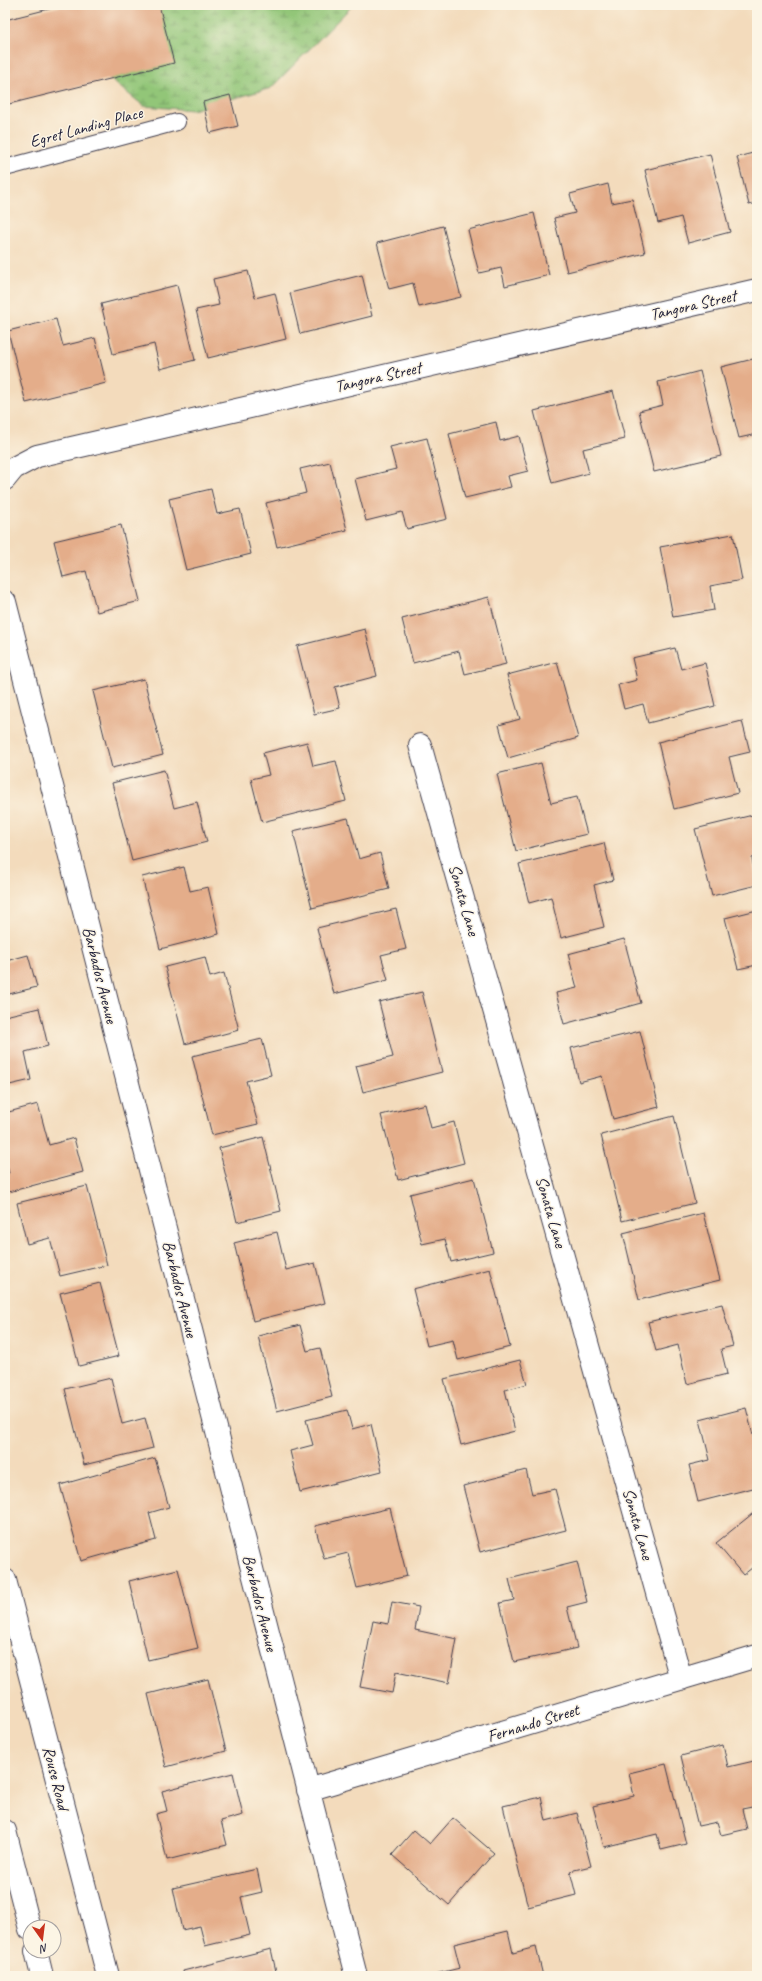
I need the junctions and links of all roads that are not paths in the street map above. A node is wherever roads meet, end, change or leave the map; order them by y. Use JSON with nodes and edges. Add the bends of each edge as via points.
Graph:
{"nodes":[{"id":1,"x":177,"y":122,"type":"dead end"},
{"id":2,"x":5,"y":168,"type":"edge"},
{"id":3,"x":757,"y":290,"type":"edge"},
{"id":4,"x":5,"y":478,"type":"edge"},
{"id":5,"x":5,"y":602,"type":"edge"},
{"id":6,"x":420,"y":745,"type":"dead end"},
{"id":7,"x":6,"y":1591,"type":"edge"},
{"id":8,"x":757,"y":1656,"type":"edge"},
{"id":9,"x":681,"y":1678,"type":"junction"},
{"id":10,"x":308,"y":1790,"type":"junction"},
{"id":11,"x":5,"y":1831,"type":"edge"},
{"id":12,"x":27,"y":1919,"type":"edge"},
{"id":13,"x":38,"y":1959,"type":"edge"},
{"id":14,"x":42,"y":1976,"type":"edge"},
{"id":15,"x":108,"y":1976,"type":"edge"},
{"id":16,"x":356,"y":1976,"type":"edge"}],
"edges":[{"from":1,"to":2,"type":"lane","name":"Egret Landing Place"},
{"from":3,"to":4,"type":"street","name":"Tangora Street","via":[[37,456],[14,468]]},
{"from":5,"to":10,"type":"street","name":"Barbados Avenue"},
{"from":6,"to":9,"type":"street","name":"Sonata Lane"},
{"from":7,"to":15,"type":"street","name":"Rouse Road"},
{"from":8,"to":9,"type":"street","name":"Fernando Street"},
{"from":9,"to":10,"type":"street","name":"Fernando Street"},
{"from":10,"to":16,"type":"street","name":"Barbados Avenue"},
{"from":11,"to":12,"type":"street"},
{"from":13,"to":14,"type":"street"}]}
